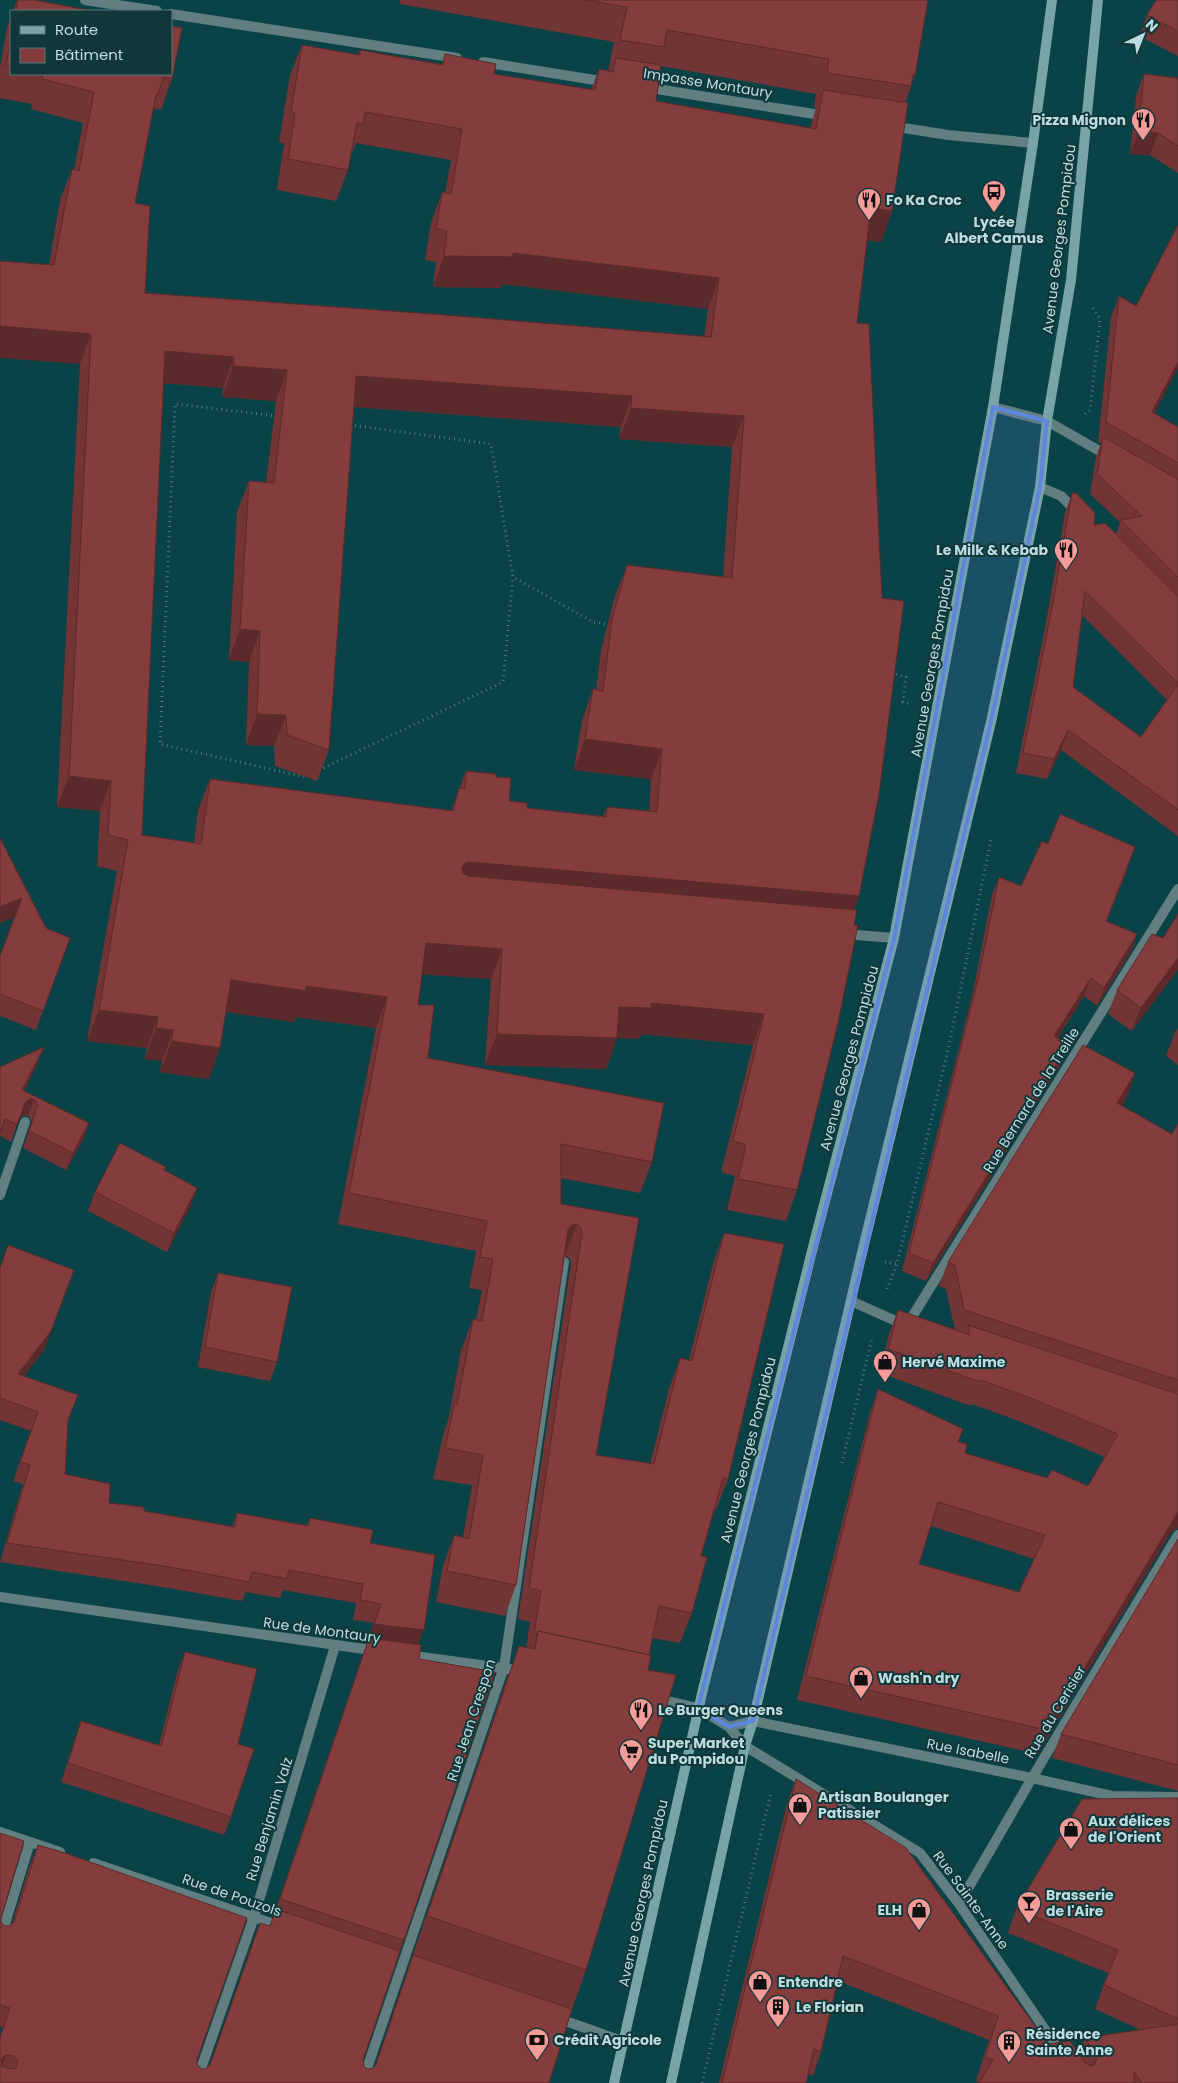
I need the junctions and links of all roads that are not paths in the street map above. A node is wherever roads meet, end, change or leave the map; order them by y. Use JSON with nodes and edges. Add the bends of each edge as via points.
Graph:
{"nodes":[{"id":1,"x":85,"y":0,"type":"edge"},
{"id":2,"x":1052,"y":0,"type":"edge"},
{"id":3,"x":1098,"y":0,"type":"edge"},
{"id":4,"x":150,"y":10,"type":"edge"},
{"id":5,"x":172,"y":14,"type":"edge"},
{"id":6,"x":614,"y":83,"type":"edge"},
{"id":7,"x":634,"y":86,"type":"edge"},
{"id":8,"x":840,"y":118,"type":"edge"},
{"id":9,"x":879,"y":124,"type":"edge"},
{"id":10,"x":1033,"y":143,"type":"junction"},
{"id":11,"x":993,"y":407,"type":"junction"},
{"id":12,"x":1047,"y":421,"type":"junction"},
{"id":13,"x":1120,"y":462,"type":"edge"},
{"id":14,"x":1040,"y":487,"type":"junction"},
{"id":15,"x":1084,"y":519,"type":"edge"},
{"id":16,"x":1178,"y":889,"type":"edge"},
{"id":17,"x":835,"y":933,"type":"edge"},
{"id":18,"x":894,"y":938,"type":"junction"},
{"id":19,"x":25,"y":1122,"type":"edge"},
{"id":20,"x":0,"y":1195,"type":"edge"},
{"id":21,"x":564,"y":1262,"type":"edge"},
{"id":22,"x":851,"y":1301,"type":"junction"},
{"id":23,"x":1178,"y":1535,"type":"edge"},
{"id":24,"x":0,"y":1597,"type":"edge"},
{"id":25,"x":335,"y":1646,"type":"junction"},
{"id":26,"x":504,"y":1667,"type":"junction"},
{"id":27,"x":533,"y":1673,"type":"edge"},
{"id":28,"x":646,"y":1696,"type":"edge"},
{"id":29,"x":698,"y":1708,"type":"junction"},
{"id":30,"x":753,"y":1721,"type":"junction"},
{"id":31,"x":729,"y":1727,"type":"junction"},
{"id":32,"x":745,"y":1746,"type":"junction"},
{"id":33,"x":1032,"y":1778,"type":"junction"},
{"id":34,"x":1178,"y":1797,"type":"edge"},
{"id":35,"x":0,"y":1832,"type":"edge"},
{"id":36,"x":30,"y":1842,"type":"junction"},
{"id":37,"x":68,"y":1854,"type":"edge"},
{"id":38,"x":86,"y":1861,"type":"edge"},
{"id":39,"x":959,"y":1904,"type":"junction"},
{"id":40,"x":254,"y":1917,"type":"junction"},
{"id":41,"x":291,"y":1929,"type":"edge"},
{"id":42,"x":0,"y":1940,"type":"edge"},
{"id":43,"x":543,"y":2014,"type":"edge"},
{"id":44,"x":625,"y":2042,"type":"junction"},
{"id":45,"x":1065,"y":2059,"type":"edge"},
{"id":46,"x":196,"y":2083,"type":"edge"},
{"id":47,"x":362,"y":2083,"type":"edge"},
{"id":48,"x":614,"y":2083,"type":"edge"},
{"id":49,"x":671,"y":2083,"type":"edge"}],
"edges":[{"from":1,"to":4,"type":"street"},
{"from":2,"to":10,"type":"main road","name":"Avenue Georges Pompidou"},
{"from":3,"to":12,"type":"main road","name":"Avenue Georges Pompidou","via":[[1071,280]]},
{"from":5,"to":6,"type":"street"},
{"from":7,"to":8,"type":"street","name":"Impasse Montaury"},
{"from":9,"to":10,"type":"street"},
{"from":10,"to":11,"type":"main road","name":"Avenue Georges Pompidou"},
{"from":11,"to":12,"type":"street"},
{"from":11,"to":18,"type":"main road","name":"Avenue Georges Pompidou"},
{"from":12,"to":13,"type":"street"},
{"from":12,"to":14,"type":"main road","name":"Avenue Georges Pompidou"},
{"from":14,"to":15,"type":"street","via":[[1061,496]]},
{"from":14,"to":22,"type":"main road","name":"Avenue Georges Pompidou","via":[[992,722]]},
{"from":16,"to":22,"type":"street","name":"Rue Bernard de la Treille","via":[[912,1327]]},
{"from":17,"to":18,"type":"street"},
{"from":18,"to":29,"type":"main road","name":"Avenue Georges Pompidou"},
{"from":19,"to":20,"type":"street"},
{"from":21,"to":26,"type":"street","name":"Rue Jean Crespon"},
{"from":22,"to":30,"type":"main road","name":"Avenue Georges Pompidou"},
{"from":23,"to":33,"type":"street","name":"Rue du Cerisier"},
{"from":24,"to":25,"type":"street","name":"Rue de Montaury"},
{"from":25,"to":26,"type":"street","name":"Rue de Montaury"},
{"from":25,"to":40,"type":"street","name":"Rue Benjamin Valz"},
{"from":26,"to":27,"type":"street","name":"Rue de Montaury"},
{"from":26,"to":47,"type":"street","name":"Rue Jean Crespon"},
{"from":28,"to":29,"type":"street"},
{"from":29,"to":31,"type":"street"},
{"from":29,"to":44,"type":"main road","name":"Avenue Georges Pompidou"},
{"from":30,"to":31,"type":"street"},
{"from":30,"to":32,"type":"main road","name":"Avenue Georges Pompidou"},
{"from":30,"to":33,"type":"street","name":"Rue Isabelle"},
{"from":31,"to":32,"type":"street"},
{"from":32,"to":39,"type":"street","name":"Rue Sainte-Anne","via":[[920,1852]]},
{"from":32,"to":49,"type":"main road","name":"Avenue Georges Pompidou"},
{"from":33,"to":34,"type":"street","name":"Rue Isabelle","via":[[1112,1796]]},
{"from":33,"to":39,"type":"street","name":"Rue du Cerisier"},
{"from":35,"to":36,"type":"street"},
{"from":36,"to":37,"type":"street"},
{"from":36,"to":42,"type":"street"},
{"from":38,"to":40,"type":"street","name":"Rue de Pouzols"},
{"from":39,"to":45,"type":"street","name":"Rue Sainte-Anne"},
{"from":40,"to":41,"type":"street","name":"Rue de Pouzols"},
{"from":40,"to":46,"type":"street","name":"Rue Benjamin Valz"},
{"from":43,"to":44,"type":"street"},
{"from":44,"to":48,"type":"main road","name":"Avenue Georges Pompidou"}]}
